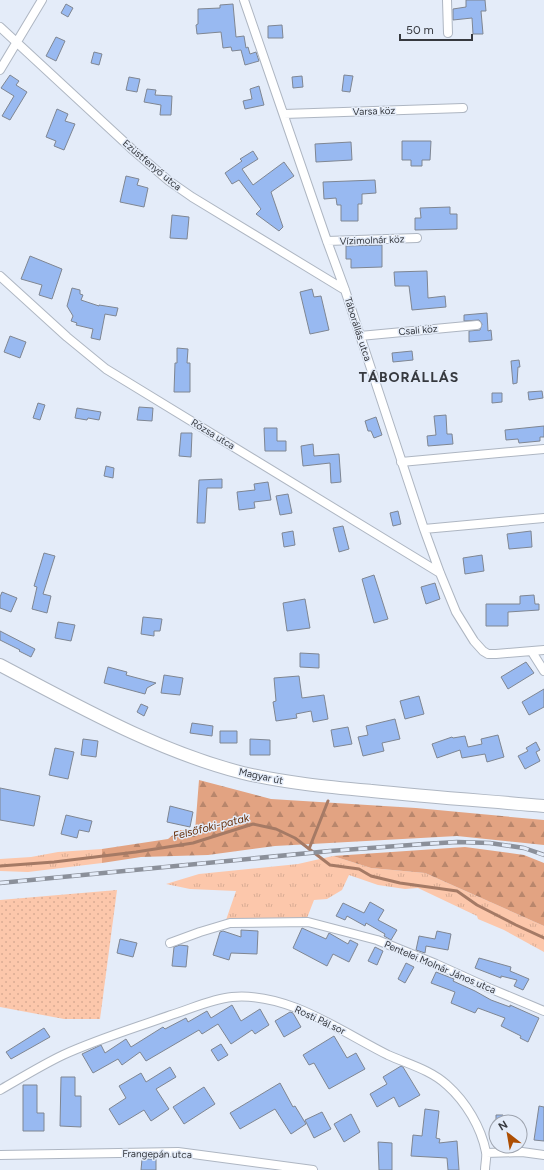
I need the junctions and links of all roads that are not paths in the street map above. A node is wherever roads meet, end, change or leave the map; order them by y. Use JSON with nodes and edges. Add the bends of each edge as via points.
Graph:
{"nodes":[{"id":1,"x":42,"y":0,"type":"edge"},
{"id":2,"x":244,"y":0,"type":"edge"},
{"id":3,"x":447,"y":0,"type":"edge"},
{"id":4,"x":0,"y":27,"type":"edge"},
{"id":5,"x":448,"y":34,"type":"dead end"},
{"id":6,"x":17,"y":43,"type":"junction"},
{"id":7,"x":0,"y":70,"type":"edge"},
{"id":8,"x":463,"y":108,"type":"dead end"},
{"id":9,"x":284,"y":114,"type":"junction"},
{"id":10,"x":417,"y":238,"type":"dead end"},
{"id":11,"x":327,"y":241,"type":"junction"},
{"id":12,"x":0,"y":276,"type":"edge"},
{"id":13,"x":345,"y":290,"type":"junction"},
{"id":14,"x":477,"y":325,"type":"dead end"},
{"id":15,"x":360,"y":336,"type":"junction"},
{"id":16,"x":544,"y":450,"type":"edge"},
{"id":17,"x":401,"y":462,"type":"junction"},
{"id":18,"x":544,"y":518,"type":"edge"},
{"id":19,"x":424,"y":529,"type":"junction"},
{"id":20,"x":440,"y":573,"type":"junction"},
{"id":21,"x":544,"y":650,"type":"edge"},
{"id":22,"x":532,"y":652,"type":"junction"},
{"id":23,"x":0,"y":665,"type":"edge"},
{"id":24,"x":544,"y":671,"type":"edge"},
{"id":25,"x":544,"y":806,"type":"edge"},
{"id":26,"x":170,"y":943,"type":"dead end"},
{"id":27,"x":544,"y":1011,"type":"edge"},
{"id":28,"x":0,"y":1090,"type":"edge"},
{"id":29,"x":486,"y":1153,"type":"junction"},
{"id":30,"x":0,"y":1155,"type":"edge"},
{"id":31,"x":544,"y":1155,"type":"edge"},
{"id":32,"x":313,"y":1170,"type":"edge"},
{"id":33,"x":485,"y":1170,"type":"edge"}],
"edges":[{"from":1,"to":6,"type":"street"},
{"from":2,"to":9,"type":"street","name":"Táborállás utca"},
{"from":3,"to":5,"type":"street"},
{"from":4,"to":6,"type":"street","name":"Ezüstfenyő utca"},
{"from":6,"to":7,"type":"street"},
{"from":6,"to":13,"type":"street","name":"Ezüstfenyő utca","via":[[134,152],[169,181]]},
{"from":8,"to":9,"type":"street","name":"Varsa köz"},
{"from":9,"to":11,"type":"street","name":"Táborállás utca"},
{"from":10,"to":11,"type":"street","name":"Vízimolnár köz"},
{"from":11,"to":13,"type":"street","name":"Táborállás utca"},
{"from":12,"to":20,"type":"street","name":"Rózsa utca","via":[[106,369]]},
{"from":13,"to":15,"type":"street","name":"Táborállás utca"},
{"from":14,"to":15,"type":"street","name":"Csali köz"},
{"from":15,"to":17,"type":"street","name":"Táborállás utca"},
{"from":16,"to":17,"type":"street"},
{"from":17,"to":19,"type":"street","name":"Táborállás utca"},
{"from":18,"to":19,"type":"street"},
{"from":19,"to":20,"type":"street","name":"Táborállás utca"},
{"from":20,"to":22,"type":"street","name":"Táborállás utca","via":[[456,612],[483,651],[488,654]]},
{"from":21,"to":22,"type":"street"},
{"from":22,"to":24,"type":"street"},
{"from":23,"to":25,"type":"street","name":"Magyar út","via":[[136,734],[185,755],[243,773],[306,785]]},
{"from":26,"to":27,"type":"street","name":"Pentelei Molnár János utca","via":[[230,923],[308,922],[377,940]]},
{"from":28,"to":29,"type":"street","name":"Rosti Pál sor","via":[[63,1055],[114,1035],[211,1002],[230,997],[252,996],[291,1006],[315,1016],[389,1055],[432,1073],[447,1085],[472,1115]]},
{"from":29,"to":31,"type":"street","via":[[522,1152]]},
{"from":29,"to":33,"type":"street","name":"Rosti Pál sor"},
{"from":30,"to":32,"type":"street","name":"Frangepán utca","via":[[178,1152]]}]}
